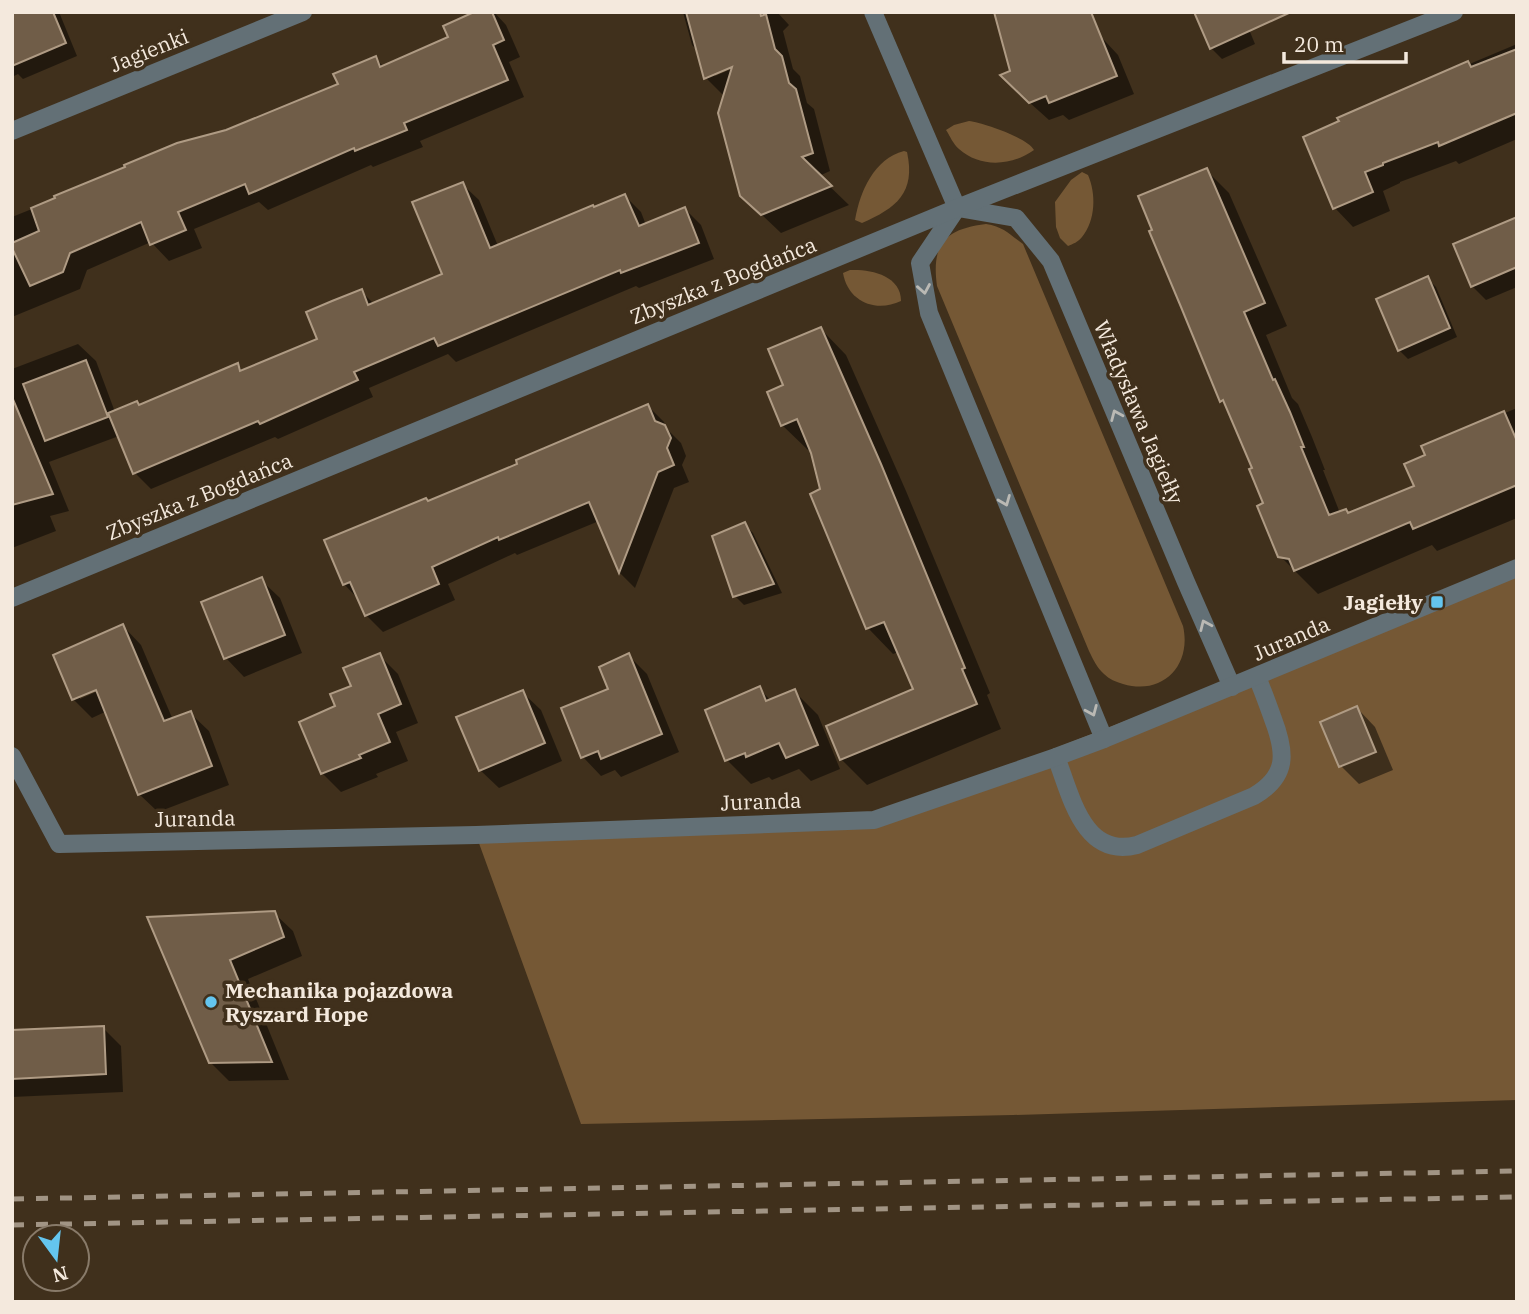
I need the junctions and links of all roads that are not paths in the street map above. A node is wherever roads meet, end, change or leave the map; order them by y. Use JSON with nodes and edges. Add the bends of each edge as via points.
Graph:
{"nodes":[{"id":1,"x":303,"y":12,"type":"edge"},
{"id":2,"x":873,"y":12,"type":"edge"},
{"id":3,"x":1454,"y":12,"type":"edge"},
{"id":4,"x":12,"y":131,"type":"edge"},
{"id":5,"x":957,"y":208,"type":"junction"},
{"id":6,"x":1517,"y":568,"type":"edge"},
{"id":7,"x":12,"y":598,"type":"edge"},
{"id":8,"x":1257,"y":677,"type":"junction"},
{"id":9,"x":1232,"y":687,"type":"junction"},
{"id":10,"x":1104,"y":739,"type":"junction"},
{"id":11,"x":12,"y":756,"type":"edge"},
{"id":12,"x":1056,"y":757,"type":"junction"}],
"edges":[{"from":1,"to":4,"type":"street","name":"Jagienki"},
{"from":2,"to":5,"type":"street"},
{"from":3,"to":5,"type":"street","name":"Zbyszka z Bogdańca"},
{"from":5,"to":7,"type":"street","name":"Zbyszka z Bogdańca"},
{"from":9,"to":5,"type":"street","name":"Władysława Jagiełły","one_way":true,"via":[[1051,261],[1016,218]]},
{"from":5,"to":10,"type":"street","one_way":true,"via":[[919,263],[929,313]]},
{"from":6,"to":8,"type":"street","name":"Juranda"},
{"from":8,"to":9,"type":"street","name":"Juranda"},
{"from":8,"to":12,"type":"street","via":[[1281,739],[1283,758],[1276,777],[1254,796],[1137,845],[1118,847],[1092,835],[1080,819]]},
{"from":9,"to":10,"type":"street","name":"Juranda"},
{"from":10,"to":12,"type":"street","name":"Juranda"},
{"from":11,"to":12,"type":"street","name":"Juranda","via":[[60,844],[874,820]]}]}
